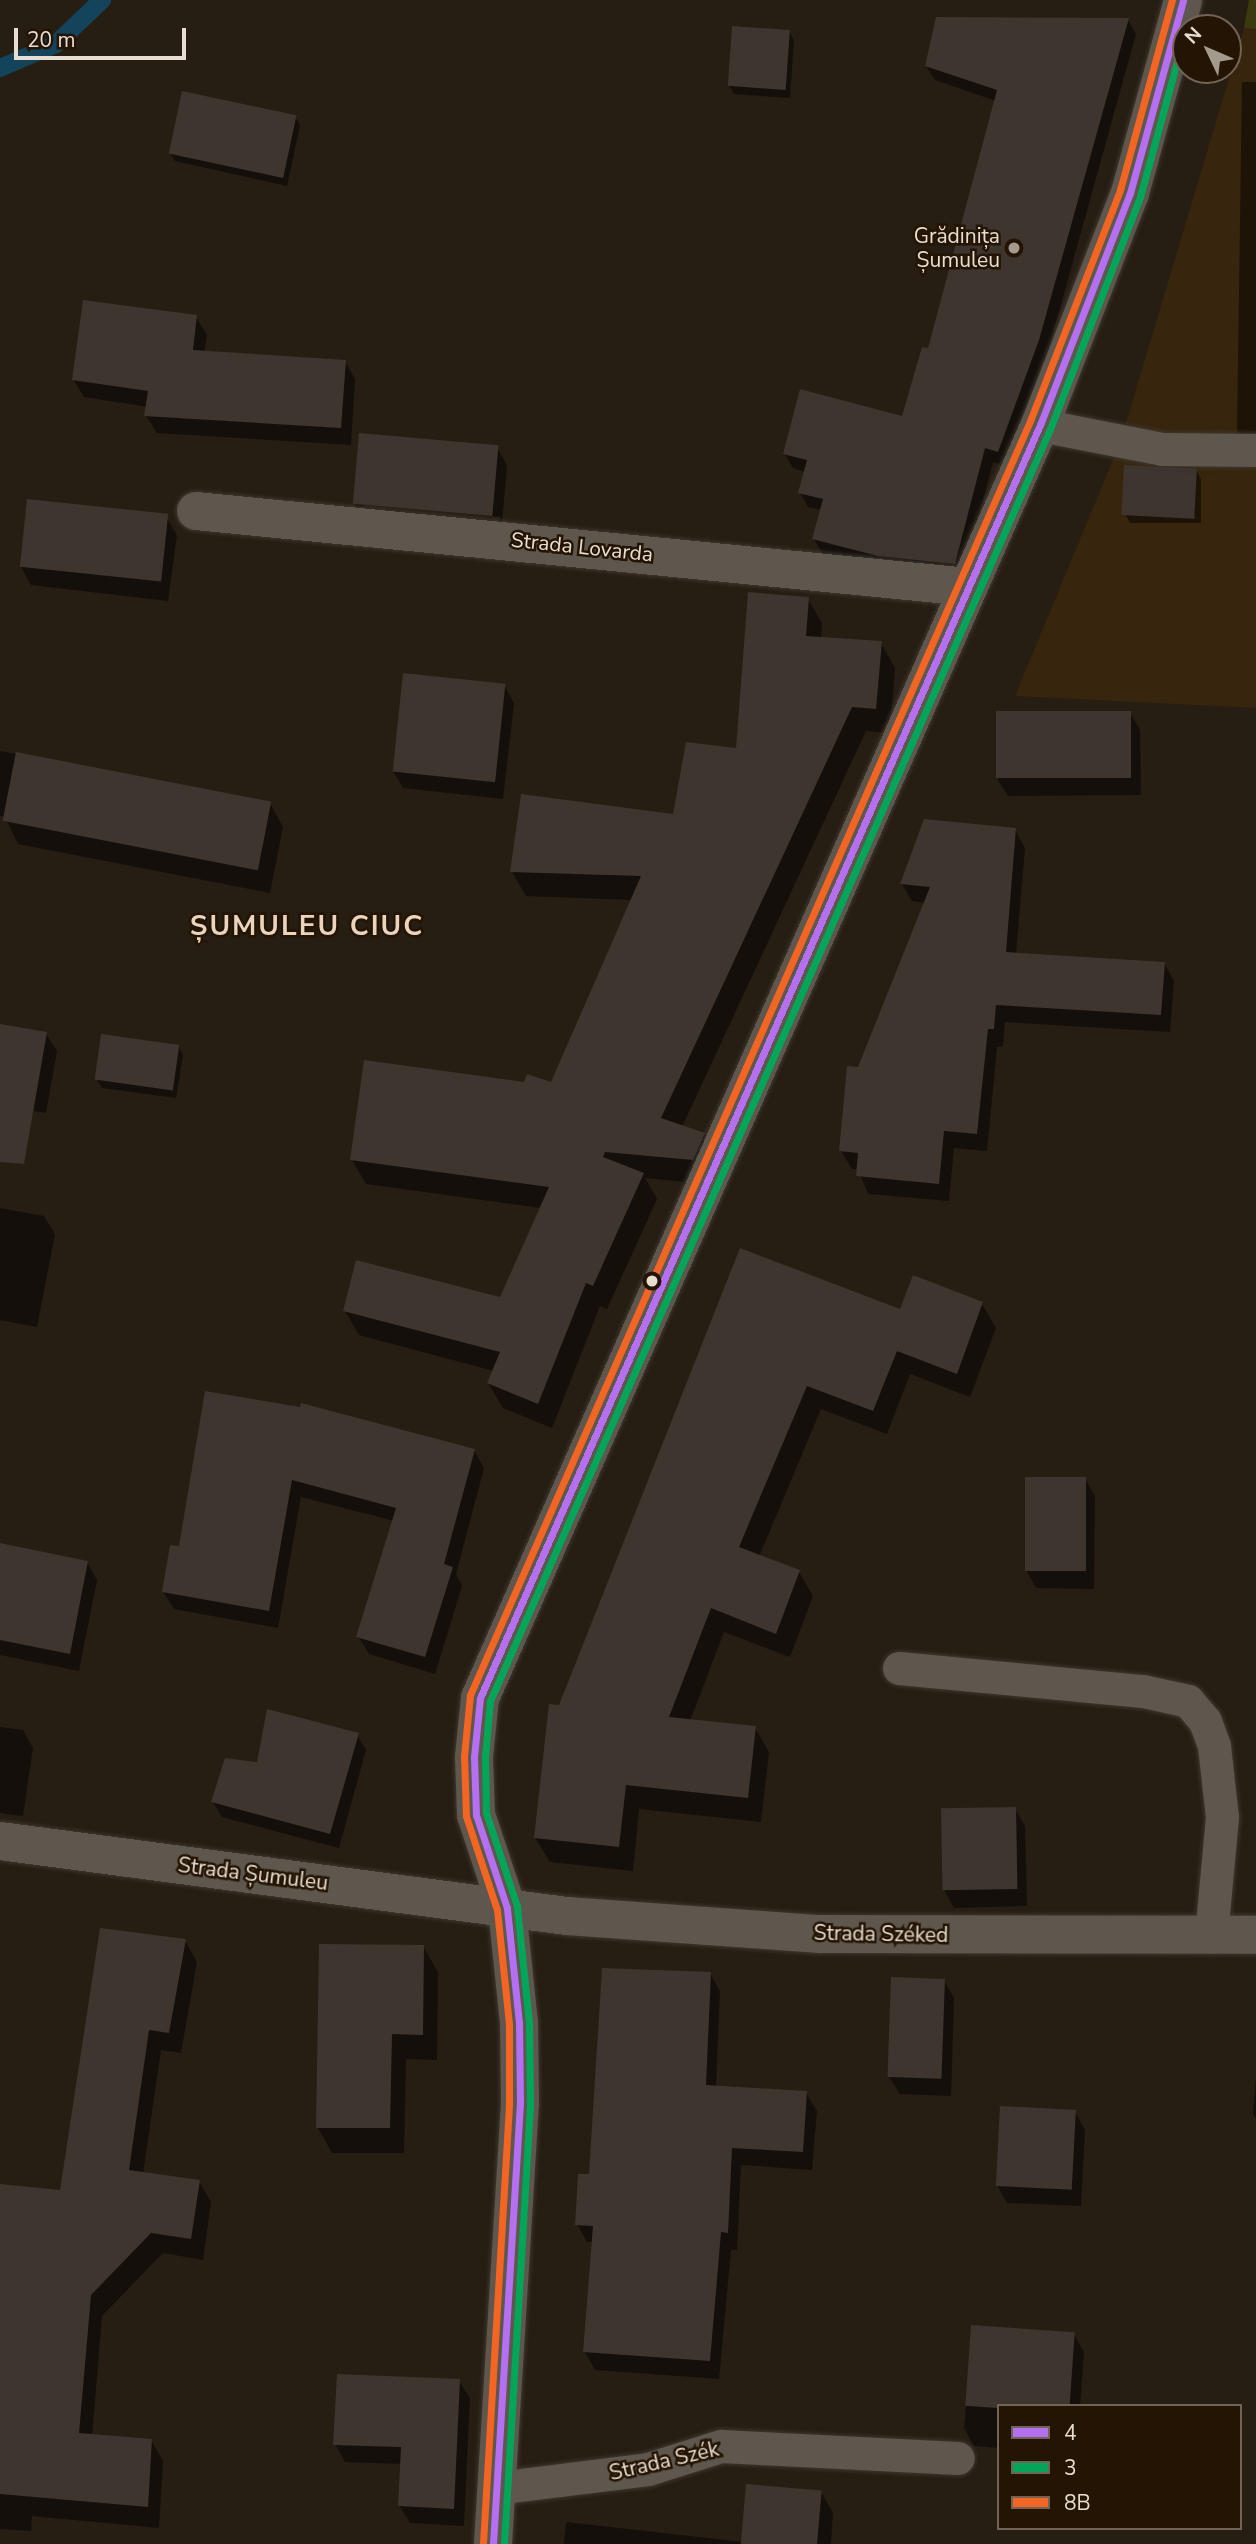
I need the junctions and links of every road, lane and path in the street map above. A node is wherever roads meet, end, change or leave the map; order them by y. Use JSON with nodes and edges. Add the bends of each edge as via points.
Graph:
{"nodes":[{"id":1,"x":1183,"y":0,"type":"edge"},
{"id":2,"x":1040,"y":425,"type":"junction"},
{"id":3,"x":1256,"y":450,"type":"edge"},
{"id":4,"x":196,"y":511,"type":"dead end"},
{"id":5,"x":968,"y":587,"type":"junction"},
{"id":6,"x":899,"y":1668,"type":"dead end"},
{"id":7,"x":0,"y":1841,"type":"edge"},
{"id":8,"x":506,"y":1908,"type":"junction"},
{"id":9,"x":1256,"y":1935,"type":"edge"},
{"id":10,"x":1211,"y":1936,"type":"junction"},
{"id":11,"x":958,"y":2458,"type":"dead end"},
{"id":12,"x":496,"y":2488,"type":"junction"},
{"id":13,"x":493,"y":2544,"type":"edge"}],
"edges":[{"from":1,"to":2,"type":"street","via":[[1130,193]]},
{"from":2,"to":3,"type":"lane","via":[[1162,449]]},
{"from":2,"to":5,"type":"street"},
{"from":4,"to":5,"type":"street","name":"Strada Lovarda"},
{"from":5,"to":8,"type":"street","via":[[480,1698],[474,1757],[476,1815]]},
{"from":6,"to":10,"type":"lane","via":[[1143,1691],[1188,1701],[1205,1721],[1214,1746],[1222,1817]]},
{"from":7,"to":8,"type":"street","name":"Strada Șumuleu"},
{"from":8,"to":10,"type":"street","name":"Strada Széked","via":[[820,1934]]},
{"from":8,"to":12,"type":"street","via":[[519,2023],[520,2103]]},
{"from":9,"to":10,"type":"street","name":"Strada Széked"},
{"from":11,"to":12,"type":"lane","name":"Strada Szék","via":[[721,2446],[648,2469]]},
{"from":12,"to":13,"type":"street"}]}
